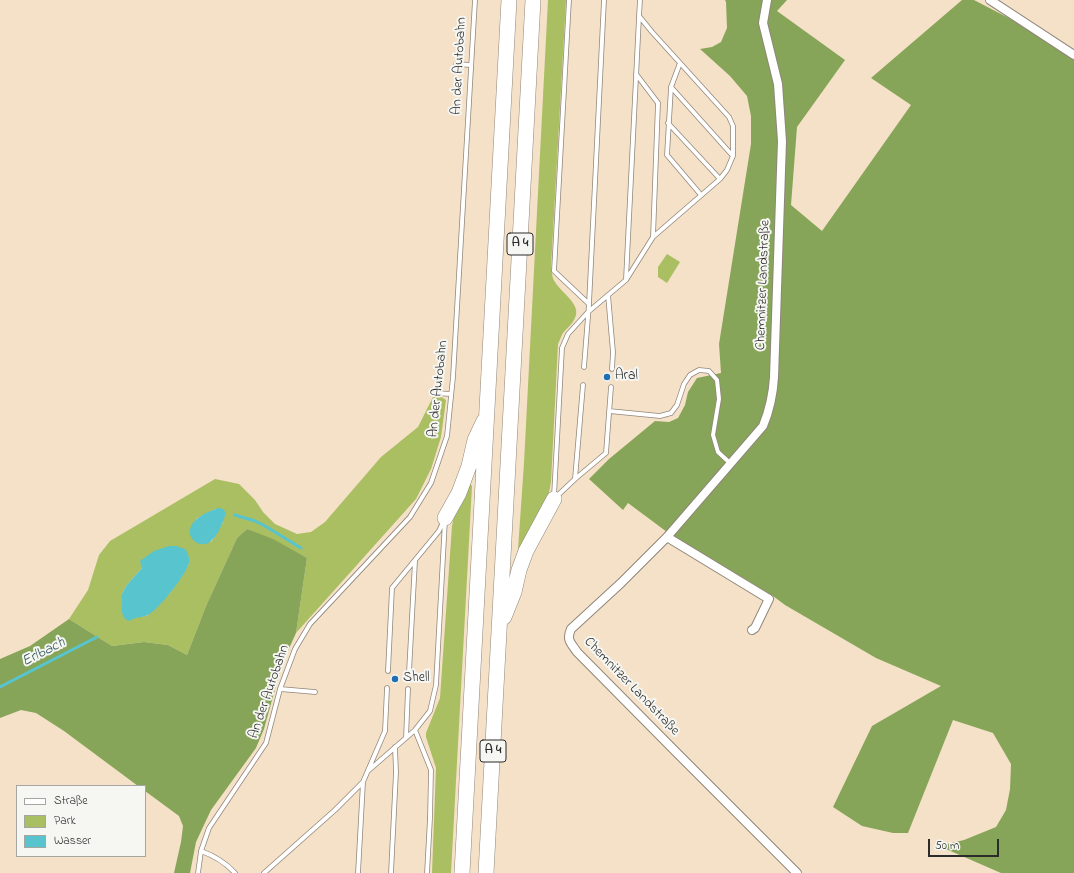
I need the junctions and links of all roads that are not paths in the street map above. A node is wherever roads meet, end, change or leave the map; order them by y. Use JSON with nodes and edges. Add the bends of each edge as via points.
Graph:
{"nodes":[{"id":1,"x":475,"y":0,"type":"edge"},
{"id":2,"x":509,"y":0,"type":"edge"},
{"id":3,"x":533,"y":0,"type":"edge"},
{"id":4,"x":569,"y":0,"type":"edge"},
{"id":5,"x":604,"y":0,"type":"edge"},
{"id":6,"x":640,"y":0,"type":"edge"},
{"id":7,"x":767,"y":0,"type":"edge"},
{"id":8,"x":990,"y":0,"type":"edge"},
{"id":9,"x":639,"y":16,"type":"junction"},
{"id":10,"x":1074,"y":55,"type":"edge"},
{"id":11,"x":456,"y":64,"type":"dead end"},
{"id":12,"x":680,"y":64,"type":"junction"},
{"id":13,"x":471,"y":65,"type":"junction"},
{"id":14,"x":636,"y":74,"type":"junction"},
{"id":15,"x":671,"y":87,"type":"junction"},
{"id":16,"x":668,"y":123,"type":"junction"},
{"id":17,"x":733,"y":156,"type":"junction"},
{"id":18,"x":720,"y":179,"type":"junction"},
{"id":19,"x":701,"y":195,"type":"junction"},
{"id":20,"x":653,"y":237,"type":"junction"},
{"id":21,"x":626,"y":280,"type":"junction"},
{"id":22,"x":608,"y":295,"type":"junction"},
{"id":23,"x":589,"y":304,"type":"junction"},
{"id":24,"x":588,"y":312,"type":"junction"},
{"id":25,"x":584,"y":368,"type":"dead end"},
{"id":26,"x":612,"y":369,"type":"dead end"},
{"id":27,"x":583,"y":385,"type":"dead end"},
{"id":28,"x":611,"y":387,"type":"dead end"},
{"id":29,"x":435,"y":393,"type":"dead end"},
{"id":30,"x":451,"y":394,"type":"junction"},
{"id":31,"x":609,"y":411,"type":"junction"},
{"id":32,"x":487,"y":415,"type":"junction"},
{"id":33,"x":730,"y":463,"type":"junction"},
{"id":34,"x":575,"y":479,"type":"junction"},
{"id":35,"x":554,"y":499,"type":"junction"},
{"id":36,"x":445,"y":518,"type":"junction"},
{"id":37,"x":667,"y":537,"type":"junction"},
{"id":38,"x":415,"y":561,"type":"junction"},
{"id":39,"x":499,"y":629,"type":"junction"},
{"id":40,"x":752,"y":630,"type":"dead end"},
{"id":41,"x":388,"y":671,"type":"dead end"},
{"id":42,"x":409,"y":672,"type":"dead end"},
{"id":43,"x":387,"y":688,"type":"dead end"},
{"id":44,"x":280,"y":689,"type":"junction"},
{"id":45,"x":408,"y":689,"type":"dead end"},
{"id":46,"x":315,"y":692,"type":"dead end"},
{"id":47,"x":415,"y":730,"type":"junction"},
{"id":48,"x":406,"y":738,"type":"junction"},
{"id":49,"x":395,"y":747,"type":"junction"},
{"id":50,"x":368,"y":771,"type":"junction"},
{"id":51,"x":363,"y":782,"type":"junction"},
{"id":52,"x":201,"y":851,"type":"junction"},
{"id":53,"x":198,"y":873,"type":"edge"},
{"id":54,"x":235,"y":873,"type":"edge"},
{"id":55,"x":264,"y":873,"type":"edge"},
{"id":56,"x":358,"y":873,"type":"edge"},
{"id":57,"x":391,"y":873,"type":"edge"},
{"id":58,"x":427,"y":873,"type":"edge"},
{"id":59,"x":462,"y":873,"type":"edge"},
{"id":60,"x":486,"y":873,"type":"edge"},
{"id":61,"x":797,"y":873,"type":"edge"}],
"edges":[{"from":1,"to":13,"type":"lane","name":"An der Autobahn"},
{"from":2,"to":32,"type":"highway","number":"A 4"},
{"from":3,"to":39,"type":"highway","number":"A 4"},
{"from":4,"to":23,"type":"lane","via":[[554,271]]},
{"from":5,"to":23,"type":"lane"},
{"from":6,"to":9,"type":"lane"},
{"from":7,"to":33,"type":"street","name":"Chemnitzer Landstraße","via":[[763,23],[778,84],[782,141],[773,392],[763,426]]},
{"from":8,"to":10,"type":"street"},
{"from":9,"to":12,"type":"lane"},
{"from":9,"to":14,"type":"lane"},
{"from":11,"to":13,"type":"lane"},
{"from":12,"to":15,"type":"lane"},
{"from":12,"to":17,"type":"lane","via":[[729,117],[733,126]]},
{"from":13,"to":30,"type":"lane","name":"An der Autobahn"},
{"from":14,"to":20,"type":"lane","via":[[658,103]]},
{"from":14,"to":21,"type":"lane"},
{"from":15,"to":16,"type":"lane"},
{"from":15,"to":17,"type":"lane"},
{"from":16,"to":18,"type":"lane"},
{"from":16,"to":19,"type":"lane","via":[[667,155]]},
{"from":17,"to":18,"type":"lane"},
{"from":18,"to":19,"type":"lane"},
{"from":19,"to":20,"type":"lane"},
{"from":20,"to":21,"type":"lane"},
{"from":21,"to":22,"type":"lane"},
{"from":22,"to":24,"type":"lane"},
{"from":22,"to":26,"type":"lane"},
{"from":23,"to":24,"type":"lane"},
{"from":24,"to":25,"type":"lane"},
{"from":24,"to":35,"type":"lane","via":[[568,334],[562,348]]},
{"from":27,"to":34,"type":"lane"},
{"from":28,"to":31,"type":"lane"},
{"from":29,"to":30,"type":"lane"},
{"from":30,"to":44,"type":"lane","name":"An der Autobahn","via":[[447,436],[431,483],[410,517],[310,624],[295,649]]},
{"from":31,"to":33,"type":"lane","via":[[660,416],[671,413],[690,375],[699,370],[709,370],[717,380],[719,399],[713,435],[718,452]]},
{"from":31,"to":34,"type":"lane","via":[[606,453]]},
{"from":32,"to":36,"type":"highway","via":[[475,440],[459,493]]},
{"from":32,"to":59,"type":"highway","number":"A 4"},
{"from":33,"to":37,"type":"street","name":"Chemnitzer Landstraße"},
{"from":34,"to":35,"type":"lane"},
{"from":35,"to":39,"type":"highway","via":[[526,551],[514,592]]},
{"from":36,"to":38,"type":"lane","via":[[439,531]]},
{"from":36,"to":47,"type":"lane","via":[[436,685],[430,711]]},
{"from":37,"to":40,"type":"street","via":[[769,599]]},
{"from":37,"to":61,"type":"street","name":"Chemnitzer Landstraße","via":[[571,629],[568,639],[577,652]]},
{"from":38,"to":41,"type":"lane","via":[[392,588]]},
{"from":38,"to":42,"type":"lane"},
{"from":39,"to":60,"type":"highway","number":"A 4"},
{"from":43,"to":50,"type":"lane","via":[[385,731]]},
{"from":44,"to":46,"type":"lane"},
{"from":44,"to":52,"type":"lane","name":"An der Autobahn","via":[[266,743],[210,828]]},
{"from":45,"to":48,"type":"lane"},
{"from":47,"to":48,"type":"lane"},
{"from":47,"to":58,"type":"lane","via":[[431,770]]},
{"from":48,"to":49,"type":"lane"},
{"from":49,"to":50,"type":"lane"},
{"from":49,"to":57,"type":"lane"},
{"from":50,"to":51,"type":"lane"},
{"from":51,"to":55,"type":"lane"},
{"from":51,"to":56,"type":"lane"},
{"from":52,"to":53,"type":"lane","name":"An der Autobahn"},
{"from":52,"to":54,"type":"lane","via":[[217,858]]}]}
